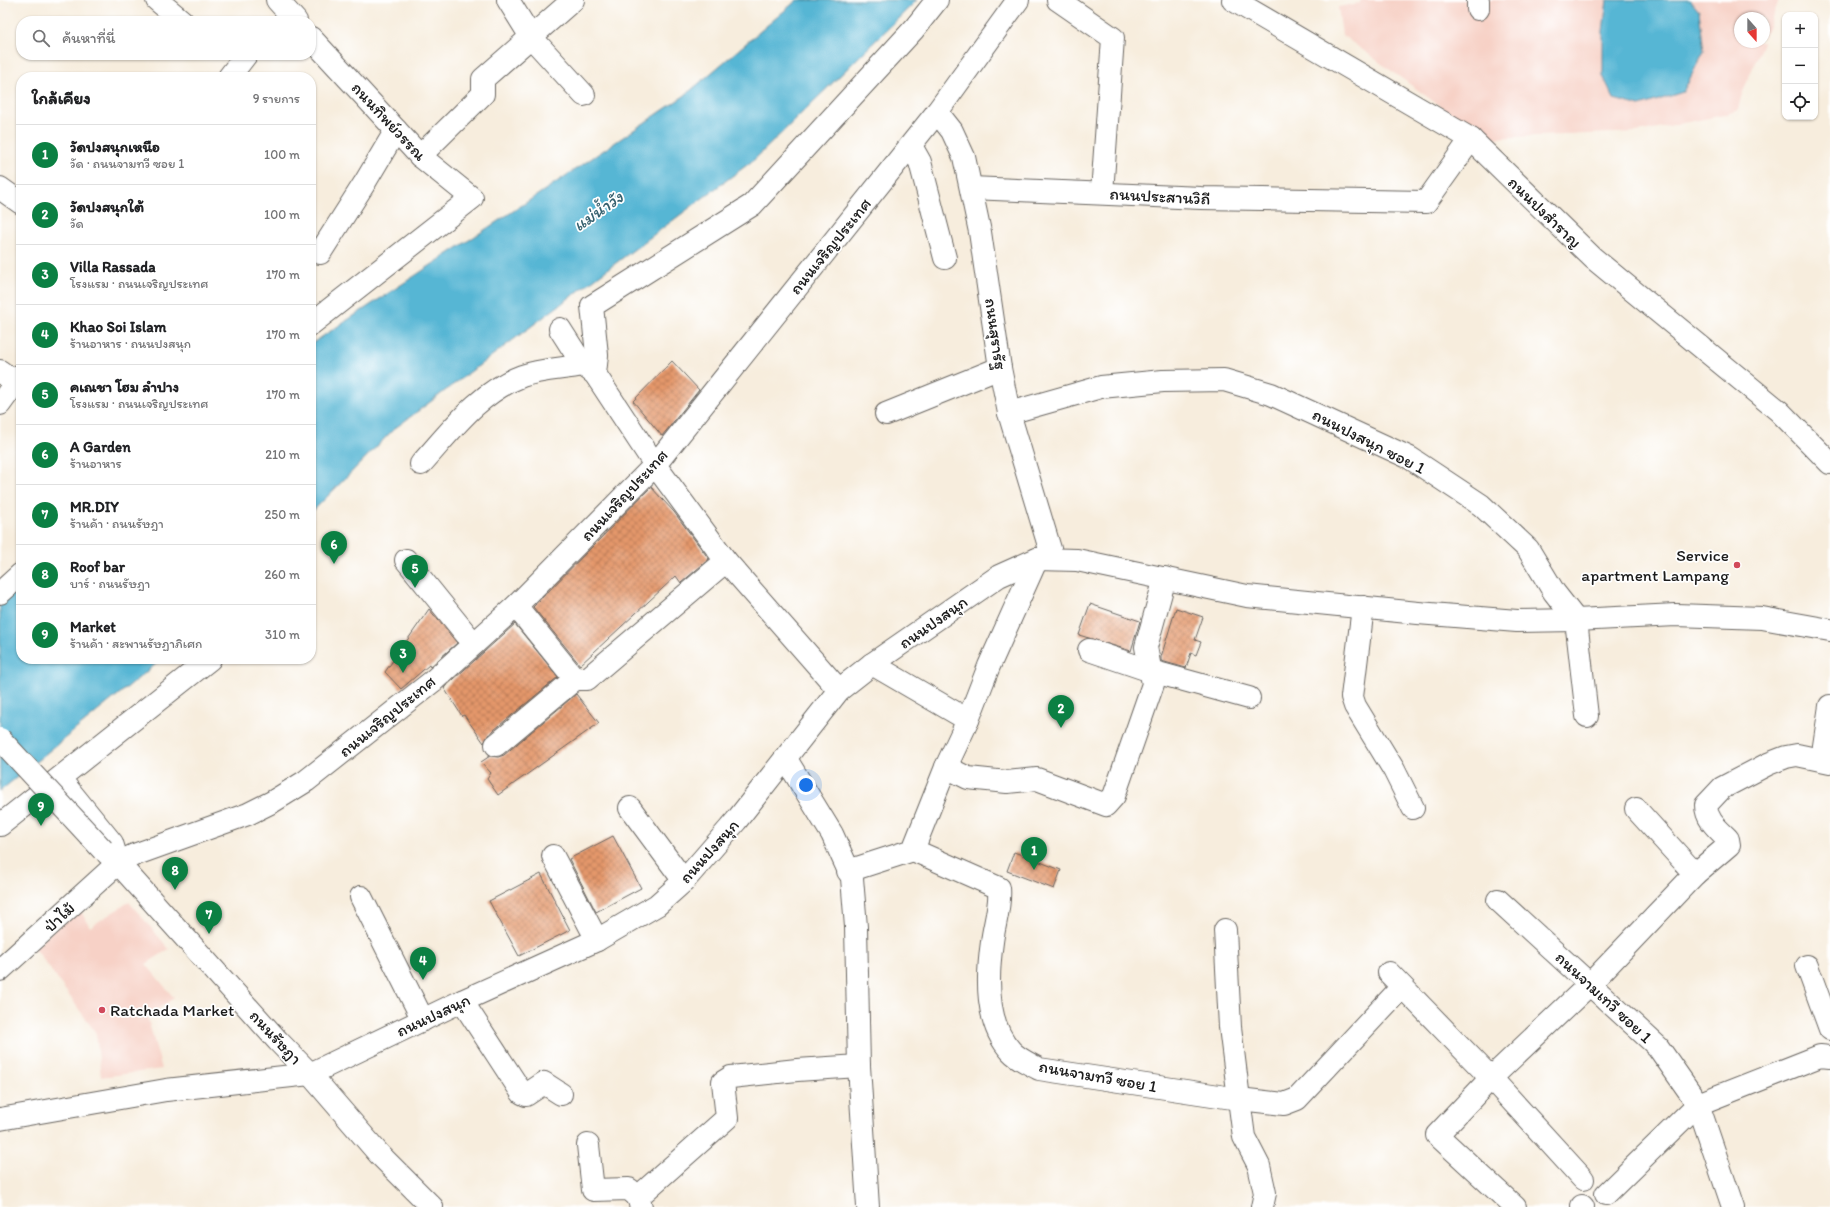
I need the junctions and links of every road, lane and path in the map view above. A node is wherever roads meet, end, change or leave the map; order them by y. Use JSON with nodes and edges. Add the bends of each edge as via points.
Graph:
{"nodes":[{"id":1,"x":157,"y":0,"type":"edge"},
{"id":2,"x":508,"y":0,"type":"edge"},
{"id":3,"x":572,"y":0,"type":"edge"},
{"id":4,"x":937,"y":0,"type":"edge"},
{"id":5,"x":1018,"y":0,"type":"edge"},
{"id":6,"x":1058,"y":0,"type":"edge"},
{"id":7,"x":1233,"y":0,"type":"edge"},
{"id":8,"x":176,"y":16,"type":"edge"},
{"id":9,"x":531,"y":37,"type":"junction"},
{"id":10,"x":316,"y":43,"type":"edge"},
{"id":11,"x":584,"y":95,"type":"dead end"},
{"id":12,"x":938,"y":112,"type":"junction"},
{"id":13,"x":396,"y":130,"type":"junction"},
{"id":14,"x":1471,"y":140,"type":"junction"},
{"id":15,"x":911,"y":146,"type":"junction"},
{"id":16,"x":420,"y":156,"type":"junction"},
{"id":17,"x":0,"y":188,"type":"edge"},
{"id":18,"x":971,"y":188,"type":"junction"},
{"id":19,"x":1102,"y":193,"type":"junction"},
{"id":20,"x":16,"y":199,"type":"edge"},
{"id":21,"x":320,"y":253,"type":"dead end"},
{"id":22,"x":945,"y":258,"type":"dead end"},
{"id":23,"x":316,"y":320,"type":"edge"},
{"id":24,"x":560,"y":329,"type":"dead end"},
{"id":25,"x":1000,"y":368,"type":"junction"},
{"id":26,"x":589,"y":369,"type":"junction"},
{"id":27,"x":12,"y":376,"type":"edge"},
{"id":28,"x":0,"y":404,"type":"edge"},
{"id":29,"x":1009,"y":413,"type":"junction"},
{"id":30,"x":886,"y":414,"type":"dead end"},
{"id":31,"x":1830,"y":463,"type":"edge"},
{"id":32,"x":421,"y":464,"type":"dead end"},
{"id":33,"x":655,"y":465,"type":"junction"},
{"id":34,"x":1045,"y":559,"type":"junction"},
{"id":35,"x":406,"y":560,"type":"dead end"},
{"id":36,"x":726,"y":561,"type":"junction"},
{"id":37,"x":1165,"y":578,"type":"junction"},
{"id":38,"x":16,"y":579,"type":"edge"},
{"id":39,"x":0,"y":593,"type":"edge"},
{"id":40,"x":516,"y":606,"type":"junction"},
{"id":41,"x":1363,"y":607,"type":"junction"},
{"id":42,"x":1576,"y":620,"type":"junction"},
{"id":43,"x":1830,"y":630,"type":"edge"},
{"id":44,"x":474,"y":644,"type":"junction"},
{"id":45,"x":1090,"y":650,"type":"dead end"},
{"id":46,"x":204,"y":664,"type":"edge"},
{"id":47,"x":872,"y":664,"type":"junction"},
{"id":48,"x":1151,"y":671,"type":"junction"},
{"id":49,"x":575,"y":679,"type":"junction"},
{"id":50,"x":839,"y":690,"type":"junction"},
{"id":51,"x":1249,"y":698,"type":"dead end"},
{"id":52,"x":1830,"y":706,"type":"edge"},
{"id":53,"x":1586,"y":716,"type":"dead end"},
{"id":54,"x":968,"y":720,"type":"junction"},
{"id":55,"x":0,"y":739,"type":"edge"},
{"id":56,"x":496,"y":745,"type":"dead end"},
{"id":57,"x":786,"y":759,"type":"junction"},
{"id":58,"x":1826,"y":761,"type":"edge"},
{"id":59,"x":946,"y":767,"type":"junction"},
{"id":60,"x":60,"y":779,"type":"junction"},
{"id":61,"x":630,"y":808,"type":"dead end"},
{"id":62,"x":1413,"y":808,"type":"dead end"},
{"id":63,"x":1636,"y":809,"type":"dead end"},
{"id":64,"x":0,"y":825,"type":"edge"},
{"id":65,"x":913,"y":850,"type":"junction"},
{"id":66,"x":110,"y":856,"type":"junction"},
{"id":67,"x":553,"y":856,"type":"dead end"},
{"id":68,"x":848,"y":870,"type":"junction"},
{"id":69,"x":1695,"y":874,"type":"junction"},
{"id":70,"x":684,"y":881,"type":"junction"},
{"id":71,"x":361,"y":897,"type":"dead end"},
{"id":72,"x":1498,"y":900,"type":"dead end"},
{"id":73,"x":1225,"y":930,"type":"dead end"},
{"id":74,"x":597,"y":940,"type":"junction"},
{"id":75,"x":1807,"y":966,"type":"dead end"},
{"id":76,"x":0,"y":970,"type":"edge"},
{"id":77,"x":1590,"y":984,"type":"junction"},
{"id":78,"x":462,"y":1001,"type":"junction"},
{"id":79,"x":423,"y":1020,"type":"junction"},
{"id":80,"x":1830,"y":1029,"type":"edge"},
{"id":81,"x":1830,"y":1057,"type":"edge"},
{"id":82,"x":859,"y":1066,"type":"junction"},
{"id":83,"x":310,"y":1074,"type":"junction"},
{"id":84,"x":1490,"y":1078,"type":"junction"},
{"id":85,"x":561,"y":1094,"type":"dead end"},
{"id":86,"x":1239,"y":1100,"type":"junction"},
{"id":87,"x":1698,"y":1104,"type":"junction"},
{"id":88,"x":0,"y":1118,"type":"edge"},
{"id":89,"x":588,"y":1145,"type":"dead end"},
{"id":90,"x":1584,"y":1179,"type":"dead end"},
{"id":91,"x":1606,"y":1194,"type":"dead end"},
{"id":92,"x":640,"y":1202,"type":"edge"},
{"id":93,"x":432,"y":1207,"type":"edge"},
{"id":94,"x":868,"y":1207,"type":"edge"},
{"id":95,"x":1262,"y":1207,"type":"edge"},
{"id":96,"x":1515,"y":1207,"type":"edge"},
{"id":97,"x":1733,"y":1207,"type":"edge"}],
"edges":[{"from":1,"to":8,"type":"street"},
{"from":2,"to":9,"type":"street"},
{"from":3,"to":9,"type":"street"},
{"from":4,"to":26,"type":"street","via":[[914,29],[752,205],[592,306],[597,355]]},
{"from":5,"to":12,"type":"street","name":"ถนนเจริญประเทศ"},
{"from":6,"to":19,"type":"street","via":[[1113,38]]},
{"from":7,"to":14,"type":"street","name":"ถนนปงสำราญ"},
{"from":9,"to":11,"type":"street"},
{"from":9,"to":16,"type":"street","via":[[483,79],[483,94]]},
{"from":10,"to":13,"type":"street","name":"ถนนทิพย์วรรณ"},
{"from":12,"to":15,"type":"street","name":"ถนนเจริญประเทศ"},
{"from":12,"to":18,"type":"street","name":"ถนนสุรารัฐ","via":[[952,131],[964,157]]},
{"from":13,"to":16,"type":"street","name":"ถนนทิพย์วรรณ"},
{"from":13,"to":21,"type":"street"},
{"from":14,"to":19,"type":"street","name":"ถนนประสานวิถี","via":[[1426,202],[1201,198]]},
{"from":14,"to":31,"type":"street","name":"ถนนปงสำราญ","via":[[1593,258],[1779,411]]},
{"from":15,"to":22,"type":"street","via":[[920,162]]},
{"from":15,"to":33,"type":"street","name":"ถนนเจริญประเทศ"},
{"from":16,"to":23,"type":"street","name":"ถนนทิพย์วรรณ","via":[[472,198]]},
{"from":17,"to":20,"type":"street"},
{"from":18,"to":19,"type":"street","name":"ถนนประสานวิถี"},
{"from":18,"to":25,"type":"street","name":"ถนนสุรารัฐ"},
{"from":24,"to":26,"type":"street"},
{"from":25,"to":29,"type":"street","name":"ถนนสุรารัฐ"},
{"from":25,"to":30,"type":"street"},
{"from":26,"to":32,"type":"street","via":[[536,373],[500,386],[479,401]]},
{"from":26,"to":33,"type":"street"},
{"from":27,"to":28,"type":"street"},
{"from":29,"to":34,"type":"street","name":"ถนนสุรารัฐ"},
{"from":29,"to":42,"type":"street","name":"ถนนปงสนุก ซอย 1","via":[[1101,387],[1164,381],[1224,380],[1271,394],[1410,458],[1481,506],[1528,549],[1554,592]]},
{"from":33,"to":36,"type":"street"},
{"from":33,"to":40,"type":"street","name":"ถนนเจริญประเทศ"},
{"from":34,"to":37,"type":"street","via":[[1077,560]]},
{"from":34,"to":47,"type":"street","name":"ถนนปงสนุก","via":[[999,576]]},
{"from":34,"to":54,"type":"street","via":[[996,669]]},
{"from":35,"to":44,"type":"street"},
{"from":36,"to":49,"type":"street","via":[[587,679]]},
{"from":36,"to":50,"type":"street"},
{"from":37,"to":41,"type":"street","via":[[1247,596]]},
{"from":37,"to":48,"type":"street","via":[[1146,647]]},
{"from":38,"to":39,"type":"street"},
{"from":40,"to":44,"type":"street","name":"ถนนเจริญประเทศ"},
{"from":40,"to":49,"type":"street"},
{"from":41,"to":42,"type":"street","via":[[1517,620]]},
{"from":41,"to":62,"type":"street","via":[[1352,697]]},
{"from":42,"to":43,"type":"street","via":[[1676,615],[1762,618]]},
{"from":42,"to":53,"type":"street"},
{"from":44,"to":66,"type":"street","name":"ถนนเจริญประเทศ","via":[[433,681],[306,781],[272,802],[248,814],[134,855]]},
{"from":45,"to":48,"type":"street"},
{"from":46,"to":60,"type":"street"},
{"from":47,"to":50,"type":"street","name":"ถนนปงสนุก"},
{"from":47,"to":54,"type":"street"},
{"from":48,"to":51,"type":"street"},
{"from":48,"to":59,"type":"street","via":[[1150,691],[1114,796],[1106,805],[1037,779],[1007,782],[968,778]]},
{"from":49,"to":56,"type":"street"},
{"from":50,"to":57,"type":"street","name":"ถนนปงสนุก"},
{"from":52,"to":58,"type":"street"},
{"from":54,"to":59,"type":"street"},
{"from":55,"to":66,"type":"street","name":"ถนนรัษฎา","bridge":true},
{"from":57,"to":68,"type":"street","via":[[832,834]]},
{"from":57,"to":70,"type":"street","name":"ถนนปงสนุก"},
{"from":58,"to":69,"type":"street","via":[[1797,755],[1786,757],[1722,788],[1706,805],[1706,812],[1709,819],[1728,839],[1729,845]]},
{"from":59,"to":65,"type":"street"},
{"from":60,"to":64,"type":"street"},
{"from":60,"to":66,"type":"street","via":[[112,843]]},
{"from":61,"to":70,"type":"street"},
{"from":63,"to":69,"type":"street"},
{"from":65,"to":68,"type":"street"},
{"from":65,"to":86,"type":"street","name":"ถนนจามทวี ซอย 1","via":[[999,888],[989,993],[997,1030],[1011,1052],[1039,1070]]},
{"from":66,"to":76,"type":"street","name":"ป่าไม้"},
{"from":66,"to":83,"type":"street","name":"ถนนรัษฎา"},
{"from":67,"to":74,"type":"street"},
{"from":68,"to":82,"type":"street","via":[[852,878],[856,927]]},
{"from":69,"to":77,"type":"street"},
{"from":70,"to":74,"type":"street","name":"ถนนปงสนุก","via":[[657,905]]},
{"from":71,"to":79,"type":"street"},
{"from":72,"to":77,"type":"street","name":"ถนนจามเทวี ซอย 1"},
{"from":73,"to":86,"type":"street","via":[[1230,1027]]},
{"from":74,"to":78,"type":"street","name":"ถนนปงสนุก"},
{"from":75,"to":80,"type":"street"},
{"from":77,"to":84,"type":"street"},
{"from":77,"to":87,"type":"street","name":"ถนนจามเทวี ซอย 1","via":[[1658,1048]]},
{"from":78,"to":79,"type":"street","name":"ถนนปงสนุก"},
{"from":78,"to":85,"type":"street","via":[[522,1093],[526,1094],[544,1083]]},
{"from":79,"to":83,"type":"street","name":"ถนนปงสนุก"},
{"from":81,"to":87,"type":"street","via":[[1820,1056]]},
{"from":82,"to":92,"type":"street","via":[[731,1077],[723,1082],[727,1118]]},
{"from":82,"to":94,"type":"street"},
{"from":83,"to":88,"type":"street","name":"ถนนปงสนุก","via":[[166,1090]]},
{"from":83,"to":93,"type":"street","name":"ถนนรัษฎา","via":[[379,1154]]},
{"from":84,"to":86,"type":"street","name":"ถนนจามทวี ซอย 1","via":[[1395,980],[1296,1100],[1284,1104]]},
{"from":84,"to":90,"type":"street"},
{"from":84,"to":96,"type":"street","via":[[1437,1135]]},
{"from":86,"to":95,"type":"street","via":[[1244,1137],[1259,1166],[1265,1193]]},
{"from":87,"to":91,"type":"street"},
{"from":87,"to":97,"type":"street","name":"ถนนจามเทวี ซอย 1"},
{"from":89,"to":92,"type":"street","via":[[593,1190],[629,1189]]}]}
